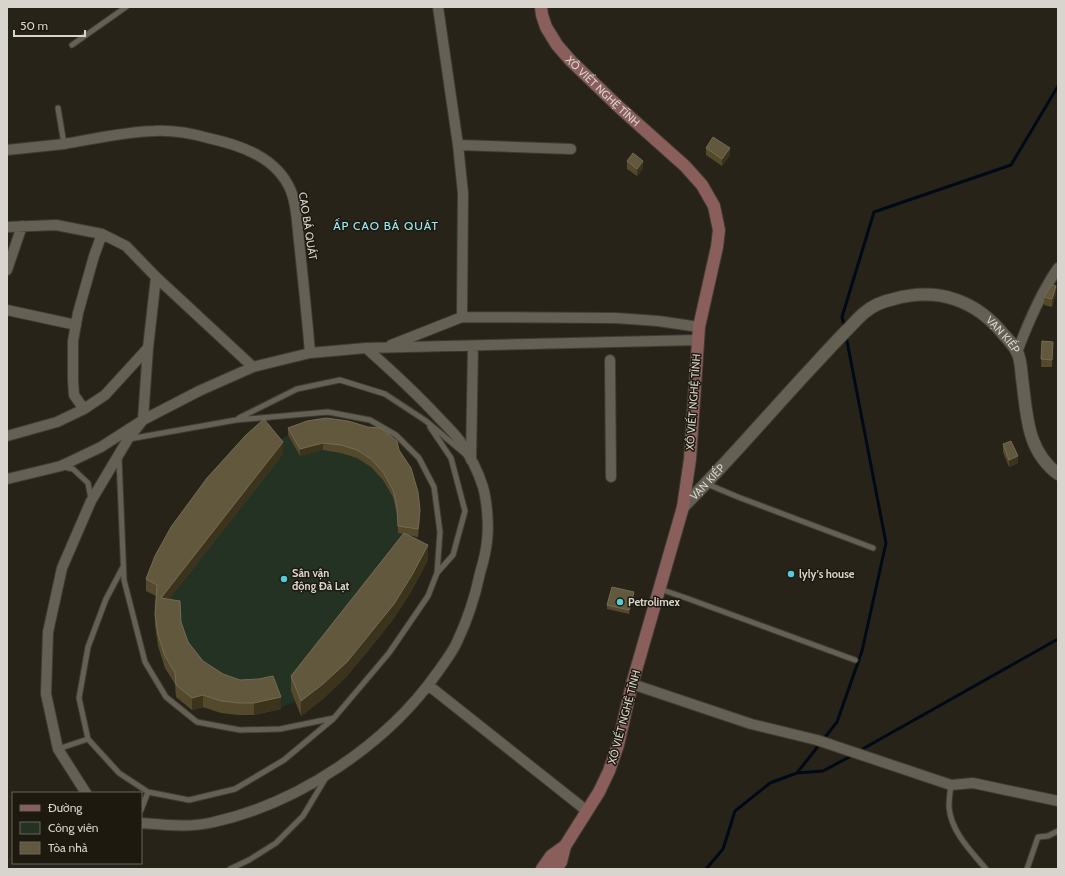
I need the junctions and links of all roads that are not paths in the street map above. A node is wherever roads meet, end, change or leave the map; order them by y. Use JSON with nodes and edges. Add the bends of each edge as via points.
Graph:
{"nodes":[{"id":1,"x":126,"y":7,"type":"edge"},
{"id":2,"x":438,"y":7,"type":"edge"},
{"id":3,"x":541,"y":7,"type":"edge"},
{"id":4,"x":72,"y":45,"type":"dead end"},
{"id":5,"x":58,"y":108,"type":"dead end"},
{"id":6,"x":64,"y":144,"type":"junction"},
{"id":7,"x":458,"y":145,"type":"junction"},
{"id":8,"x":571,"y":148,"type":"dead end"},
{"id":9,"x":7,"y":150,"type":"edge"},
{"id":10,"x":22,"y":226,"type":"junction"},
{"id":11,"x":7,"y":227,"type":"edge"},
{"id":12,"x":102,"y":234,"type":"junction"},
{"id":13,"x":1058,"y":268,"type":"edge"},
{"id":14,"x":7,"y":270,"type":"edge"},
{"id":15,"x":156,"y":277,"type":"junction"},
{"id":16,"x":7,"y":310,"type":"edge"},
{"id":17,"x":462,"y":317,"type":"junction"},
{"id":18,"x":76,"y":325,"type":"junction"},
{"id":19,"x":699,"y":327,"type":"junction"},
{"id":20,"x":697,"y":340,"type":"junction"},
{"id":21,"x":473,"y":346,"type":"junction"},
{"id":22,"x":148,"y":348,"type":"junction"},
{"id":23,"x":366,"y":348,"type":"junction"},
{"id":24,"x":383,"y":348,"type":"junction"},
{"id":25,"x":1018,"y":352,"type":"junction"},
{"id":26,"x":310,"y":353,"type":"junction"},
{"id":27,"x":610,"y":360,"type":"dead end"},
{"id":28,"x":252,"y":367,"type":"junction"},
{"id":29,"x":84,"y":409,"type":"junction"},
{"id":30,"x":143,"y":420,"type":"junction"},
{"id":31,"x":236,"y":420,"type":"junction"},
{"id":32,"x":426,"y":421,"type":"junction"},
{"id":33,"x":7,"y":436,"type":"edge"},
{"id":34,"x":128,"y":439,"type":"junction"},
{"id":35,"x":119,"y":455,"type":"junction"},
{"id":36,"x":471,"y":460,"type":"junction"},
{"id":37,"x":61,"y":466,"type":"junction"},
{"id":38,"x":1058,"y":474,"type":"edge"},
{"id":39,"x":22,"y":475,"type":"junction"},
{"id":40,"x":611,"y":477,"type":"dead end"},
{"id":41,"x":7,"y":479,"type":"edge"},
{"id":42,"x":707,"y":484,"type":"junction"},
{"id":43,"x":7,"y":485,"type":"edge"},
{"id":44,"x":91,"y":501,"type":"junction"},
{"id":45,"x":683,"y":507,"type":"junction"},
{"id":46,"x":873,"y":548,"type":"dead end"},
{"id":47,"x":124,"y":566,"type":"junction"},
{"id":48,"x":437,"y":573,"type":"junction"},
{"id":49,"x":659,"y":589,"type":"junction"},
{"id":50,"x":854,"y":660,"type":"dead end"},
{"id":51,"x":632,"y":684,"type":"junction"},
{"id":52,"x":428,"y":685,"type":"junction"},
{"id":53,"x":334,"y":718,"type":"junction"},
{"id":54,"x":88,"y":739,"type":"junction"},
{"id":55,"x":58,"y":749,"type":"junction"},
{"id":56,"x":329,"y":774,"type":"junction"},
{"id":57,"x":951,"y":785,"type":"junction"},
{"id":58,"x":85,"y":792,"type":"edge"},
{"id":59,"x":148,"y":792,"type":"junction"},
{"id":60,"x":1058,"y":801,"type":"edge"},
{"id":61,"x":142,"y":807,"type":"edge"},
{"id":62,"x":587,"y":811,"type":"junction"},
{"id":63,"x":142,"y":823,"type":"edge"},
{"id":64,"x":1058,"y":831,"type":"edge"},
{"id":65,"x":565,"y":846,"type":"junction"},
{"id":66,"x":230,"y":869,"type":"edge"},
{"id":67,"x":542,"y":869,"type":"edge"},
{"id":68,"x":556,"y":869,"type":"edge"},
{"id":69,"x":986,"y":869,"type":"edge"},
{"id":70,"x":1027,"y":869,"type":"edge"}],
"edges":[{"from":1,"to":4,"type":"lane"},
{"from":2,"to":7,"type":"street"},
{"from":3,"to":19,"type":"main road","name":"XÔ VIẾT NGHỆ TĨNH","via":[[546,27],[570,61],[685,166],[710,197],[719,230]]},
{"from":5,"to":6,"type":"lane"},
{"from":6,"to":9,"type":"street","name":"CAO BÁ QUÁT"},
{"from":6,"to":26,"type":"street","name":"CAO BÁ QUÁT","via":[[104,136],[168,130],[225,142],[253,152],[273,166],[292,191]]},
{"from":7,"to":8,"type":"street"},
{"from":7,"to":17,"type":"street","via":[[463,193]]},
{"from":10,"to":11,"type":"street"},
{"from":10,"to":12,"type":"street","via":[[56,225]]},
{"from":10,"to":14,"type":"street"},
{"from":12,"to":15,"type":"street","via":[[126,246]]},
{"from":12,"to":18,"type":"street"},
{"from":13,"to":25,"type":"street","via":[[1046,285]]},
{"from":15,"to":22,"type":"street"},
{"from":15,"to":28,"type":"street"},
{"from":16,"to":18,"type":"street"},
{"from":17,"to":19,"type":"street","via":[[616,318]]},
{"from":17,"to":24,"type":"street"},
{"from":18,"to":29,"type":"street","via":[[73,341],[74,396]]},
{"from":19,"to":20,"type":"main road","name":"XÔ VIẾT NGHỆ TĨNH"},
{"from":20,"to":21,"type":"street"},
{"from":20,"to":45,"type":"main road","name":"XÔ VIẾT NGHỆ TĨNH","via":[[690,459]]},
{"from":21,"to":24,"type":"street"},
{"from":21,"to":36,"type":"street"},
{"from":22,"to":29,"type":"street","via":[[105,395]]},
{"from":22,"to":30,"type":"street"},
{"from":23,"to":24,"type":"street"},
{"from":23,"to":26,"type":"street"},
{"from":23,"to":36,"type":"street","via":[[422,400],[459,440]]},
{"from":25,"to":38,"type":"street","name":"VẠN KIẾP","via":[[1030,433],[1041,457]]},
{"from":25,"to":42,"type":"street","name":"VẠN KIẾP","via":[[991,320],[956,299],[918,294],[886,301],[864,312]]},
{"from":26,"to":28,"type":"street"},
{"from":27,"to":40,"type":"street"},
{"from":28,"to":30,"type":"street"},
{"from":29,"to":33,"type":"street","via":[[57,422]]},
{"from":30,"to":34,"type":"street"},
{"from":30,"to":37,"type":"street","via":[[101,448]]},
{"from":31,"to":32,"type":"lane","via":[[297,389],[340,380],[385,394]]},
{"from":31,"to":34,"type":"lane"},
{"from":31,"to":48,"type":"lane","via":[[328,412],[370,420],[396,435],[419,458],[434,488],[440,532]]},
{"from":32,"to":36,"type":"lane"},
{"from":32,"to":48,"type":"lane","via":[[451,458],[465,511],[453,555]]},
{"from":34,"to":35,"type":"street"},
{"from":35,"to":44,"type":"street"},
{"from":35,"to":47,"type":"lane"},
{"from":36,"to":52,"type":"street","via":[[483,488],[488,540],[477,590],[457,644]]},
{"from":37,"to":39,"type":"street"},
{"from":37,"to":44,"type":"lane","via":[[73,469],[88,484]]},
{"from":39,"to":41,"type":"street"},
{"from":39,"to":43,"type":"street"},
{"from":42,"to":45,"type":"street","name":"VẠN KIẾP"},
{"from":42,"to":46,"type":"lane"},
{"from":44,"to":55,"type":"street","via":[[62,568],[48,632],[46,694]]},
{"from":45,"to":49,"type":"main road","name":"XÔ VIẾT NGHỆ TĨNH"},
{"from":47,"to":53,"type":"lane","via":[[124,580],[145,662],[166,697],[198,722],[240,730],[280,729]]},
{"from":47,"to":54,"type":"lane","via":[[106,599],[88,647],[79,698]]},
{"from":48,"to":53,"type":"lane","via":[[428,596],[389,653]]},
{"from":49,"to":50,"type":"lane"},
{"from":49,"to":51,"type":"main road","name":"XÔ VIẾT NGHỆ TĨNH"},
{"from":51,"to":57,"type":"street","via":[[752,724],[817,740]]},
{"from":51,"to":62,"type":"main road","name":"XÔ VIẾT NGHỆ TĨNH","via":[[616,752],[609,771]]},
{"from":52,"to":56,"type":"street","via":[[374,740]]},
{"from":52,"to":62,"type":"street"},
{"from":53,"to":59,"type":"lane","via":[[284,760],[234,789],[189,800]]},
{"from":54,"to":55,"type":"lane"},
{"from":54,"to":59,"type":"lane","via":[[118,773]]},
{"from":55,"to":58,"type":"street"},
{"from":56,"to":63,"type":"street","via":[[255,811],[212,823],[173,826]]},
{"from":56,"to":66,"type":"lane","via":[[303,816],[276,843]]},
{"from":57,"to":60,"type":"street","via":[[973,783]]},
{"from":57,"to":69,"type":"lane","via":[[951,819],[960,836]]},
{"from":59,"to":61,"type":"lane"},
{"from":62,"to":65,"type":"main road","name":"XÔ VIẾT NGHỆ TĨNH"},
{"from":64,"to":70,"type":"lane","via":[[1038,837]]},
{"from":65,"to":67,"type":"main road","name":"XÔ VIẾT NGHỆ TĨNH","via":[[551,856]]},
{"from":65,"to":68,"type":"main road","name":"XÔ VIẾT NGHỆ TĨNH","via":[[561,862]]}]}
